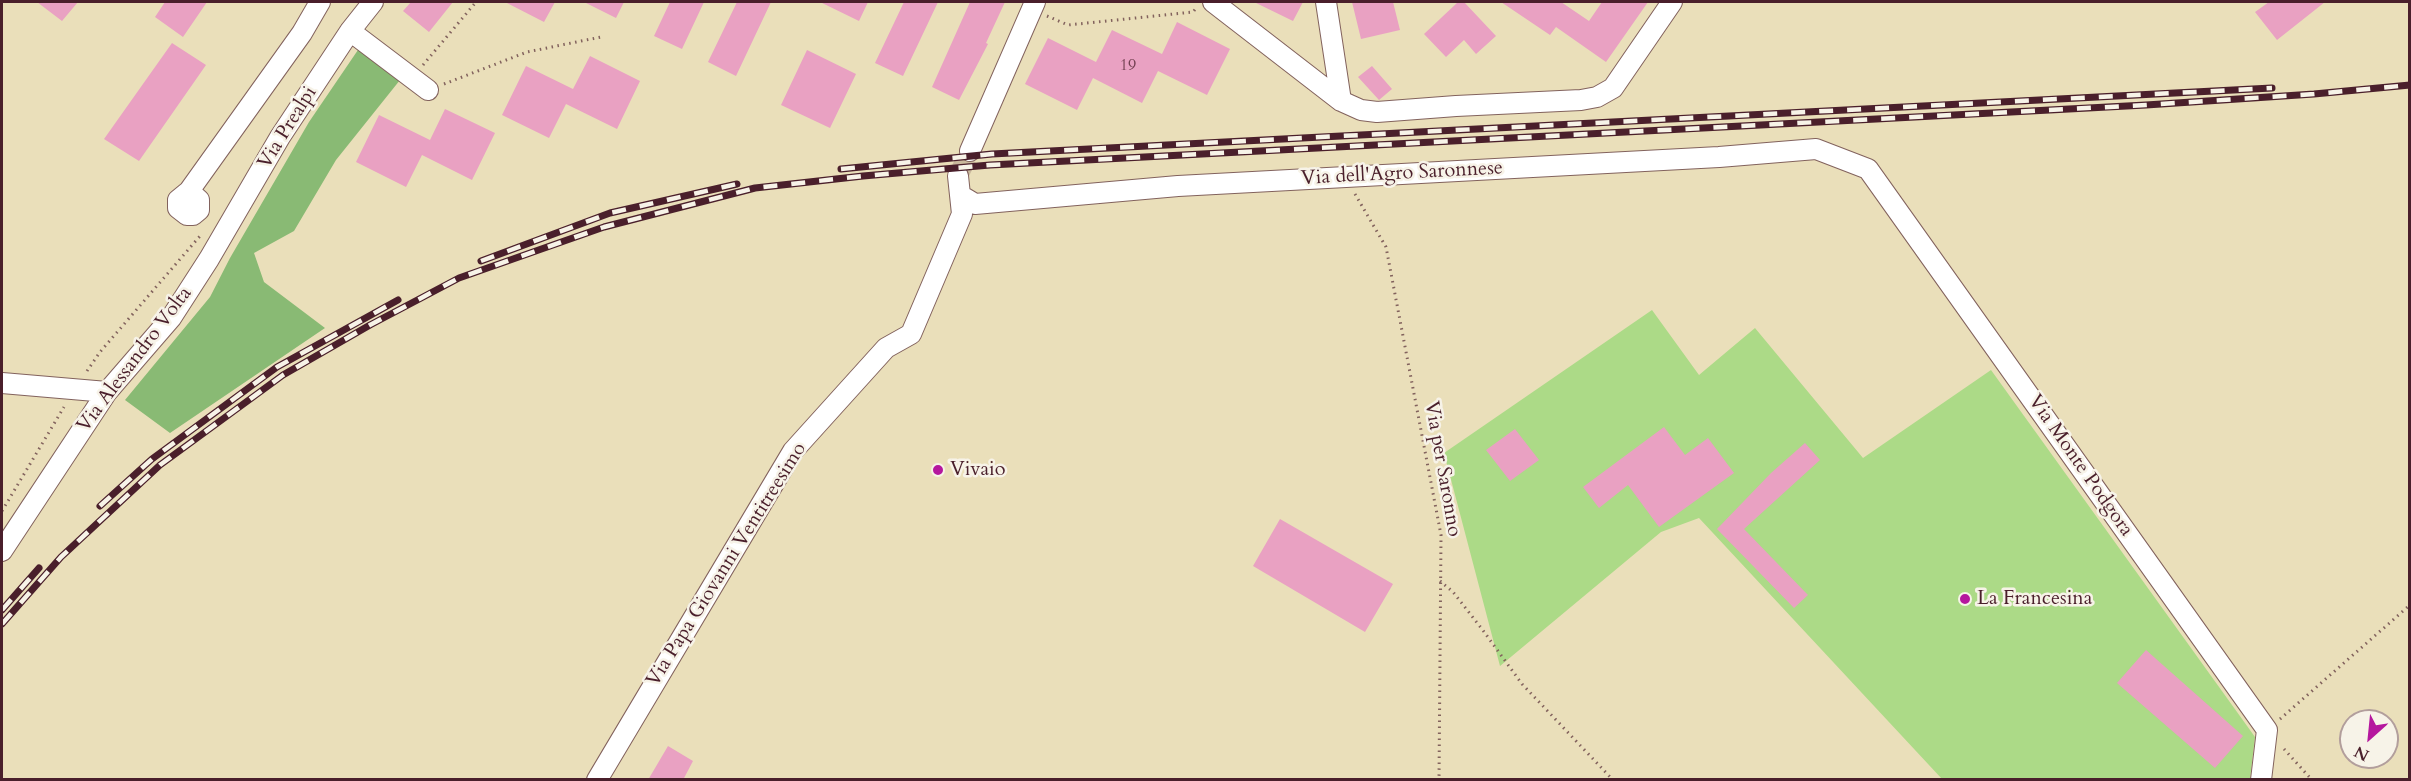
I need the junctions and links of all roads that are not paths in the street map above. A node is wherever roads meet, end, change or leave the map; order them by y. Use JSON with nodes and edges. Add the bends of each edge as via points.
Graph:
{"nodes":[{"id":1,"x":320,"y":2,"type":"edge"},
{"id":2,"x":373,"y":2,"type":"edge"},
{"id":3,"x":1213,"y":2,"type":"edge"},
{"id":4,"x":1326,"y":2,"type":"edge"},
{"id":5,"x":1672,"y":2,"type":"edge"},
{"id":6,"x":1033,"y":5,"type":"edge"},
{"id":7,"x":350,"y":32,"type":"junction"},
{"id":8,"x":428,"y":90,"type":"road end"},
{"id":9,"x":1341,"y":101,"type":"junction"},
{"id":10,"x":970,"y":151,"type":"tunnel mouth"},
{"id":11,"x":1844,"y":160,"type":"joint"},
{"id":12,"x":959,"y":186,"type":"joint"},
{"id":13,"x":189,"y":191,"type":"dead end"},
{"id":14,"x":209,"y":259,"type":"joint"},
{"id":15,"x":2,"y":383,"type":"edge"},
{"id":16,"x":107,"y":392,"type":"junction"},
{"id":17,"x":2,"y":551,"type":"edge"},
{"id":18,"x":597,"y":780,"type":"edge"},
{"id":19,"x":2262,"y":780,"type":"edge"}],
"edges":[{"from":1,"to":13,"type":"street"},
{"from":2,"to":7,"type":"street","name":"Via Prealpi"},
{"from":3,"to":9,"type":"street"},
{"from":4,"to":9,"type":"street"},
{"from":5,"to":9,"type":"street","via":[[1613,88],[1597,97],[1377,112],[1360,110]]},
{"from":6,"to":10,"type":"street"},
{"from":7,"to":8,"type":"street"},
{"from":7,"to":14,"type":"street","name":"Via Prealpi","via":[[280,137]]},
{"from":11,"to":12,"type":"street","name":"Via dell'Agro Saronnese","via":[[1816,149],[1719,158],[1178,186],[975,204]]},
{"from":11,"to":19,"type":"street","name":"Via Monte Podgora","via":[[1868,169],[2267,730]]},
{"from":12,"to":18,"type":"street","name":"Via Papa Giovanni Ventitreesimo","via":[[962,214],[911,334],[886,348],[793,451]]},
{"from":14,"to":16,"type":"street","name":"Via Alessandro Volta","via":[[171,318]]},
{"from":15,"to":16,"type":"street"},
{"from":16,"to":17,"type":"street","name":"Via Alessandro Volta"}]}
